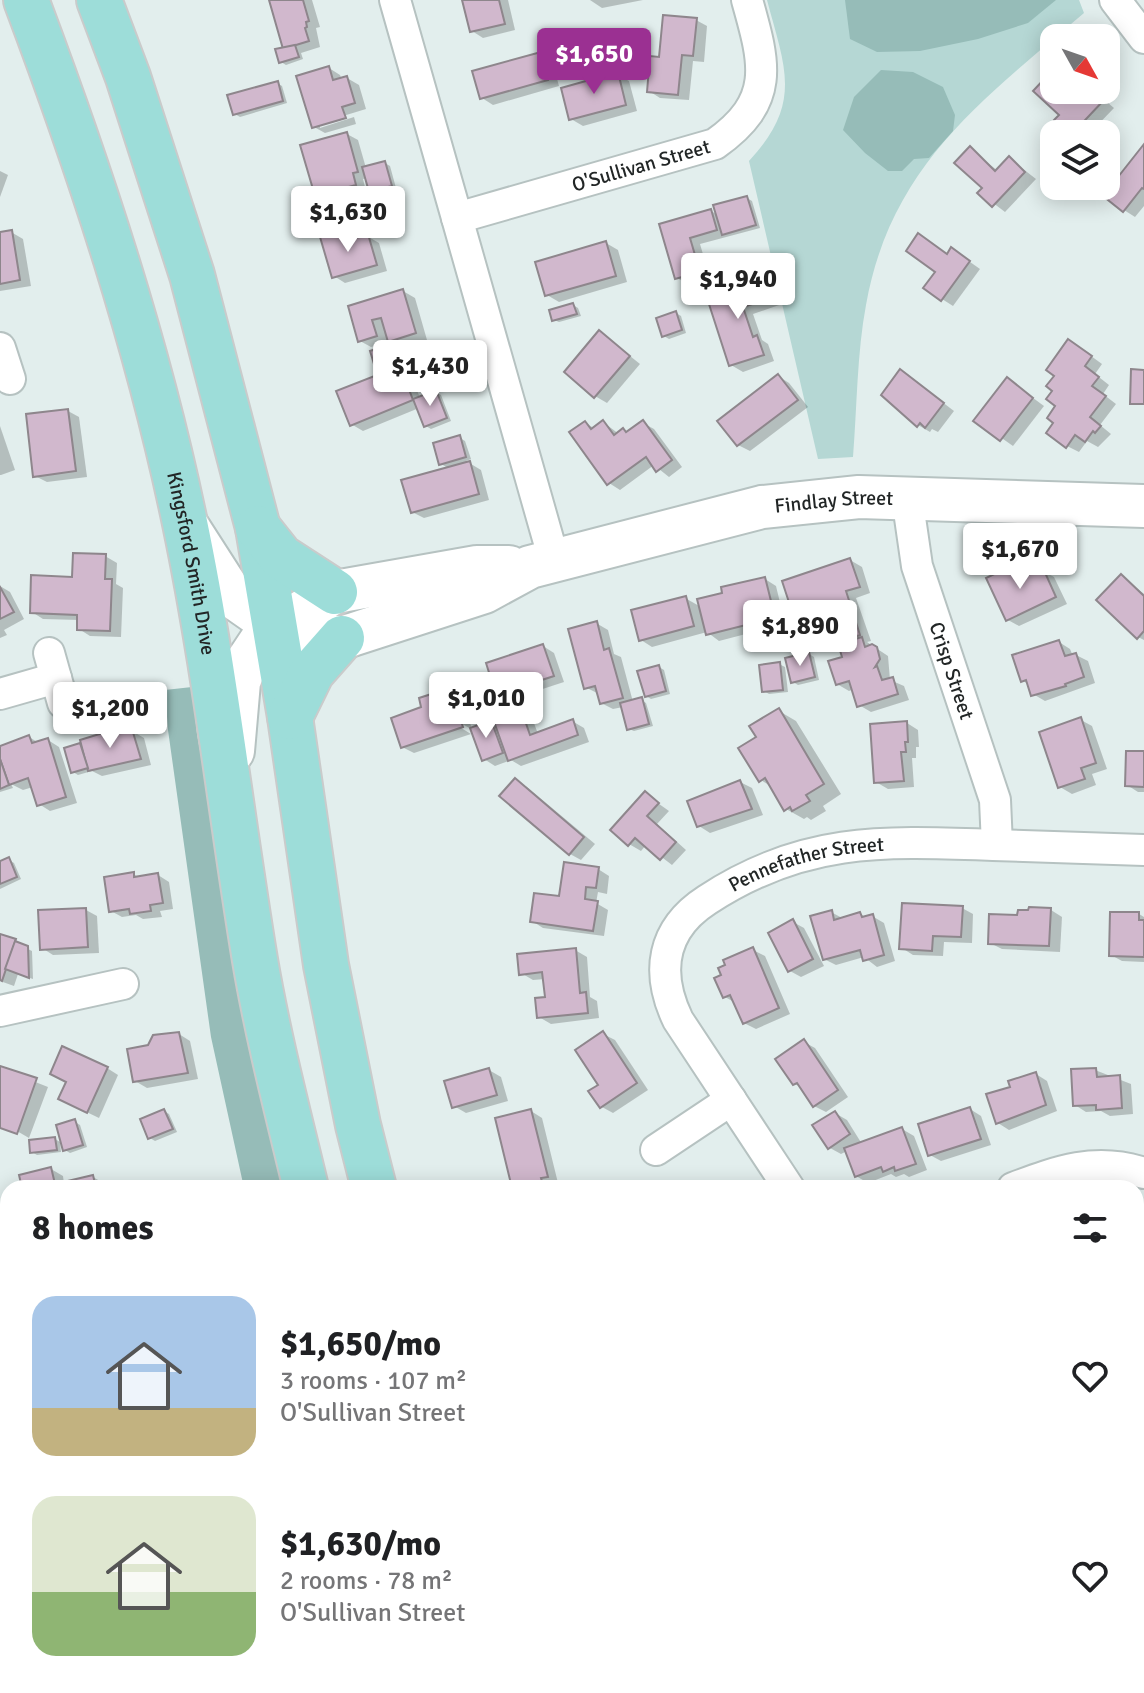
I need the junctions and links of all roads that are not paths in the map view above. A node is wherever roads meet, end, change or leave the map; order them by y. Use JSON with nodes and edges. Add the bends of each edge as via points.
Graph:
{"nodes":[{"id":1,"x":26,"y":0,"type":"edge"},
{"id":2,"x":99,"y":0,"type":"edge"},
{"id":3,"x":395,"y":0,"type":"edge"},
{"id":4,"x":747,"y":0,"type":"edge"},
{"id":5,"x":1115,"y":0,"type":"edge"},
{"id":6,"x":1144,"y":38,"type":"edge"},
{"id":7,"x":457,"y":218,"type":"junction"},
{"id":8,"x":907,"y":497,"type":"junction"},
{"id":9,"x":1144,"y":506,"type":"edge"},
{"id":10,"x":185,"y":523,"type":"junction"},
{"id":11,"x":258,"y":528,"type":"junction"},
{"id":12,"x":542,"y":564,"type":"junction"},
{"id":13,"x":335,"y":592,"type":"junction"},
{"id":14,"x":276,"y":627,"type":"junction"},
{"id":15,"x":342,"y":638,"type":"junction"},
{"id":16,"x":56,"y":678,"type":"dead end"},
{"id":17,"x":0,"y":694,"type":"edge"},
{"id":18,"x":290,"y":717,"type":"junction"},
{"id":19,"x":230,"y":788,"type":"junction"},
{"id":20,"x":997,"y":845,"type":"junction"},
{"id":21,"x":1144,"y":850,"type":"edge"},
{"id":22,"x":123,"y":985,"type":"dead end"},
{"id":23,"x":0,"y":1011,"type":"edge"},
{"id":24,"x":731,"y":1100,"type":"junction"},
{"id":25,"x":656,"y":1150,"type":"dead end"},
{"id":26,"x":1144,"y":1173,"type":"edge"},
{"id":27,"x":304,"y":1180,"type":"edge"},
{"id":28,"x":372,"y":1180,"type":"edge"},
{"id":29,"x":784,"y":1180,"type":"edge"},
{"id":30,"x":1036,"y":1180,"type":"edge"}],
"edges":[{"from":1,"to":10,"type":"main road","name":"Kingsford Smith Drive","via":[[79,141],[149,377]]},
{"from":2,"to":11,"type":"main road","via":[[192,275]]},
{"from":3,"to":7,"type":"street"},
{"from":4,"to":7,"type":"street","name":"O'Sullivan Street","via":[[762,76],[755,104],[739,127],[715,144]]},
{"from":5,"to":6,"type":"street"},
{"from":7,"to":12,"type":"street"},
{"from":8,"to":9,"type":"street","name":"Findlay Street"},
{"from":8,"to":12,"type":"street","name":"Findlay Street","via":[[762,507]]},
{"from":8,"to":20,"type":"street","name":"Crisp Street","via":[[917,566],[995,800]]},
{"from":10,"to":14,"type":"street","name":"Findlay Street","via":[[233,597]]},
{"from":10,"to":19,"type":"main road","name":"Kingsford Smith Drive"},
{"from":11,"to":13,"type":"main road","via":[[281,557]]},
{"from":11,"to":14,"type":"main road"},
{"from":12,"to":13,"type":"street","name":"Findlay Street","via":[[477,567]]},
{"from":12,"to":15,"type":"street","name":"Findlay Street","via":[[484,592]]},
{"from":13,"to":14,"type":"street","name":"Findlay Street"},
{"from":14,"to":15,"type":"street","name":"Findlay Street"},
{"from":14,"to":18,"type":"main road"},
{"from":14,"to":19,"type":"street","name":"Findlay Street","via":[[260,642],[239,682]]},
{"from":15,"to":18,"type":"main road","via":[[312,672]]},
{"from":16,"to":17,"type":"street"},
{"from":18,"to":28,"type":"main road","via":[[326,965]]},
{"from":19,"to":27,"type":"main road","name":"Kingsford Smith Drive","via":[[256,963]]},
{"from":20,"to":21,"type":"street","name":"Pennefather Street"},
{"from":20,"to":24,"type":"street","name":"Pennefather Street","via":[[847,845],[787,859],[733,883],[689,911],[667,946],[664,975],[671,1006]]},
{"from":22,"to":23,"type":"street"},
{"from":24,"to":25,"type":"street"},
{"from":24,"to":29,"type":"street","name":"Pennefather Street"},
{"from":26,"to":30,"type":"street","via":[[1111,1165],[1074,1167]]}]}
